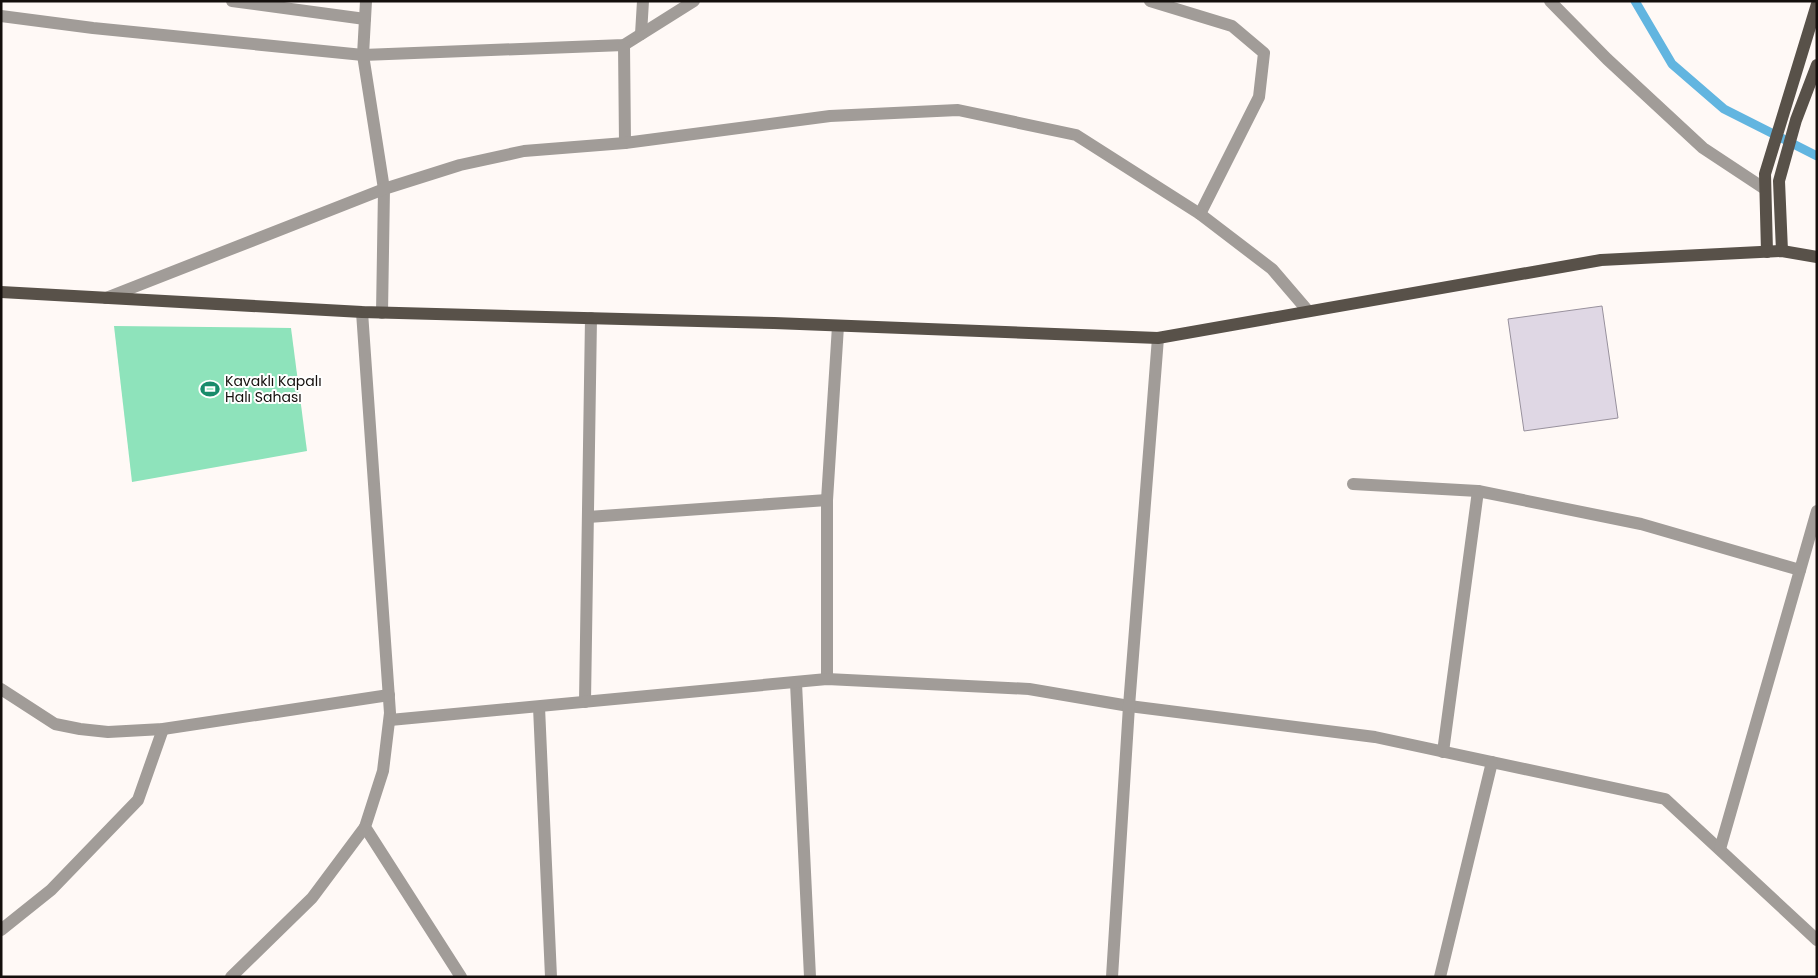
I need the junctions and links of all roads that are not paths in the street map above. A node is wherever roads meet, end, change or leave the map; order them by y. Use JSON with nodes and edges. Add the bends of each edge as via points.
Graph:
{"nodes":[{"id":1,"x":232,"y":1,"type":"edge"},
{"id":2,"x":366,"y":1,"type":"edge"},
{"id":3,"x":643,"y":1,"type":"edge"},
{"id":4,"x":694,"y":1,"type":"edge"},
{"id":5,"x":1150,"y":1,"type":"edge"},
{"id":6,"x":1550,"y":1,"type":"edge"},
{"id":7,"x":1817,"y":4,"type":"edge"},
{"id":8,"x":1,"y":16,"type":"edge"},
{"id":9,"x":365,"y":20,"type":"junction"},
{"id":10,"x":641,"y":34,"type":"junction"},
{"id":11,"x":624,"y":45,"type":"junction"},
{"id":12,"x":363,"y":55,"type":"junction"},
{"id":13,"x":1817,"y":65,"type":"edge"},
{"id":14,"x":625,"y":144,"type":"junction"},
{"id":15,"x":384,"y":189,"type":"junction"},
{"id":16,"x":1765,"y":189,"type":"junction"},
{"id":17,"x":1200,"y":214,"type":"junction"},
{"id":18,"x":1782,"y":251,"type":"junction"},
{"id":19,"x":1767,"y":252,"type":"junction"},
{"id":20,"x":1817,"y":257,"type":"edge"},
{"id":21,"x":1,"y":292,"type":"edge"},
{"id":22,"x":106,"y":298,"type":"junction"},
{"id":23,"x":1308,"y":311,"type":"junction"},
{"id":24,"x":362,"y":312,"type":"junction"},
{"id":25,"x":382,"y":312,"type":"junction"},
{"id":26,"x":591,"y":318,"type":"junction"},
{"id":27,"x":838,"y":326,"type":"junction"},
{"id":28,"x":1158,"y":338,"type":"junction"},
{"id":29,"x":1353,"y":484,"type":"dead end"},
{"id":30,"x":1478,"y":491,"type":"junction"},
{"id":31,"x":827,"y":500,"type":"junction"},
{"id":32,"x":1817,"y":511,"type":"edge"},
{"id":33,"x":588,"y":517,"type":"junction"},
{"id":34,"x":1800,"y":570,"type":"junction"},
{"id":35,"x":827,"y":679,"type":"junction"},
{"id":36,"x":796,"y":683,"type":"junction"},
{"id":37,"x":1,"y":689,"type":"edge"},
{"id":38,"x":389,"y":695,"type":"junction"},
{"id":39,"x":585,"y":702,"type":"junction"},
{"id":40,"x":1129,"y":706,"type":"junction"},
{"id":41,"x":539,"y":707,"type":"junction"},
{"id":42,"x":390,"y":720,"type":"junction"},
{"id":43,"x":163,"y":729,"type":"junction"},
{"id":44,"x":1443,"y":752,"type":"junction"},
{"id":45,"x":1492,"y":762,"type":"junction"},
{"id":46,"x":366,"y":827,"type":"junction"},
{"id":47,"x":1720,"y":849,"type":"junction"},
{"id":48,"x":1,"y":930,"type":"edge"},
{"id":49,"x":1817,"y":940,"type":"edge"},
{"id":50,"x":230,"y":977,"type":"edge"},
{"id":51,"x":460,"y":977,"type":"edge"},
{"id":52,"x":551,"y":977,"type":"edge"},
{"id":53,"x":810,"y":977,"type":"edge"},
{"id":54,"x":1112,"y":977,"type":"edge"},
{"id":55,"x":1440,"y":977,"type":"edge"}],
"edges":[{"from":1,"to":9,"type":"street"},
{"from":2,"to":9,"type":"street"},
{"from":3,"to":10,"type":"street"},
{"from":4,"to":10,"type":"street"},
{"from":5,"to":17,"type":"street","via":[[1232,26],[1264,53],[1260,97]]},
{"from":6,"to":16,"type":"street","via":[[1703,148]]},
{"from":7,"to":16,"type":"main road","via":[[1782,113],[1765,174]]},
{"from":8,"to":12,"type":"street"},
{"from":9,"to":12,"type":"street"},
{"from":10,"to":11,"type":"street"},
{"from":11,"to":12,"type":"street"},
{"from":11,"to":14,"type":"street"},
{"from":12,"to":15,"type":"street"},
{"from":13,"to":18,"type":"main road","via":[[1796,120],[1779,181]]},
{"from":14,"to":15,"type":"street","via":[[524,151],[460,165]]},
{"from":14,"to":17,"type":"street","via":[[830,116],[958,110],[1076,135]]},
{"from":15,"to":22,"type":"street"},
{"from":15,"to":25,"type":"street"},
{"from":16,"to":19,"type":"main road"},
{"from":17,"to":23,"type":"street","via":[[1272,270]]},
{"from":18,"to":19,"type":"main road"},
{"from":18,"to":20,"type":"main road"},
{"from":19,"to":23,"type":"main road","via":[[1601,260]]},
{"from":21,"to":22,"type":"main road"},
{"from":22,"to":24,"type":"main road"},
{"from":23,"to":28,"type":"main road"},
{"from":24,"to":25,"type":"main road"},
{"from":24,"to":38,"type":"street"},
{"from":25,"to":26,"type":"main road"},
{"from":26,"to":27,"type":"main road"},
{"from":26,"to":33,"type":"street"},
{"from":27,"to":28,"type":"main road"},
{"from":27,"to":31,"type":"street"},
{"from":28,"to":40,"type":"street"},
{"from":29,"to":30,"type":"street"},
{"from":30,"to":34,"type":"street","via":[[1641,524]]},
{"from":30,"to":44,"type":"street"},
{"from":31,"to":33,"type":"street"},
{"from":31,"to":35,"type":"street"},
{"from":32,"to":34,"type":"street"},
{"from":33,"to":39,"type":"street"},
{"from":34,"to":47,"type":"street"},
{"from":35,"to":36,"type":"street"},
{"from":35,"to":40,"type":"street","via":[[1029,688]]},
{"from":36,"to":39,"type":"street"},
{"from":36,"to":53,"type":"street"},
{"from":37,"to":43,"type":"street","via":[[55,724],[108,732]]},
{"from":38,"to":42,"type":"street"},
{"from":38,"to":43,"type":"street"},
{"from":39,"to":41,"type":"street"},
{"from":40,"to":44,"type":"street","via":[[1375,737]]},
{"from":40,"to":54,"type":"street"},
{"from":41,"to":42,"type":"street"},
{"from":41,"to":52,"type":"street"},
{"from":42,"to":46,"type":"street","via":[[383,771]]},
{"from":43,"to":48,"type":"street","via":[[138,800],[51,890]]},
{"from":44,"to":45,"type":"street"},
{"from":45,"to":47,"type":"street","via":[[1665,799]]},
{"from":45,"to":55,"type":"street"},
{"from":46,"to":50,"type":"street","via":[[312,898]]},
{"from":46,"to":51,"type":"street"},
{"from":47,"to":49,"type":"street"}]}
